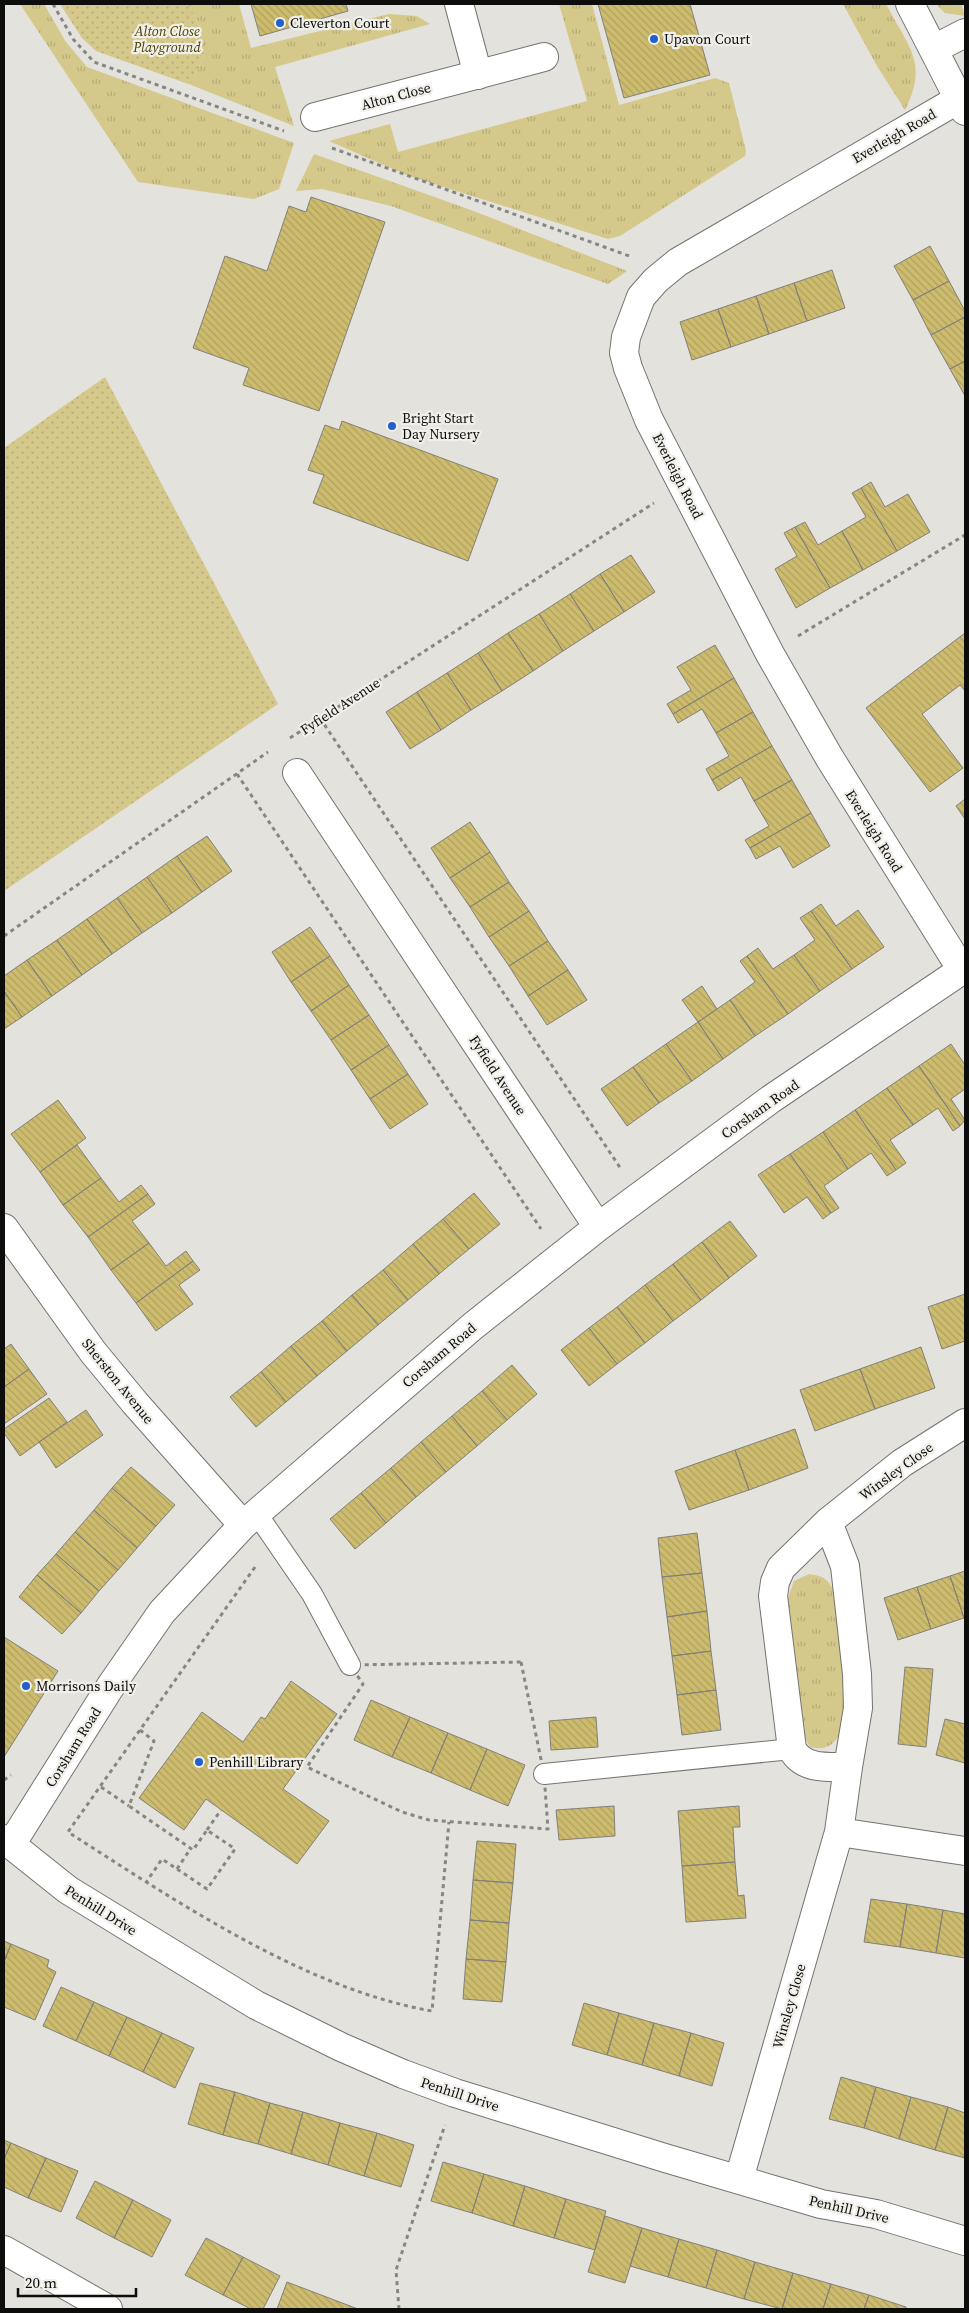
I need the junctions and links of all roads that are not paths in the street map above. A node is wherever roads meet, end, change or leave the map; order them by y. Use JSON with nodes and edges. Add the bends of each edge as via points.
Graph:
{"nodes":[{"id":1,"x":459,"y":4,"type":"edge"},
{"id":2,"x":910,"y":4,"type":"edge"},
{"id":3,"x":965,"y":33,"type":"edge"},
{"id":4,"x":934,"y":49,"type":"junction"},
{"id":5,"x":544,"y":57,"type":"dead end"},
{"id":6,"x":478,"y":74,"type":"junction"},
{"id":7,"x":962,"y":105,"type":"edge"},
{"id":8,"x":315,"y":117,"type":"dead end"},
{"id":9,"x":297,"y":773,"type":"dead end"},
{"id":10,"x":964,"y":969,"type":"edge"},
{"id":11,"x":598,"y":1227,"type":"junction"},
{"id":12,"x":4,"y":1228,"type":"edge"},
{"id":13,"x":965,"y":1423,"type":"edge"},
{"id":14,"x":250,"y":1520,"type":"junction"},
{"id":15,"x":828,"y":1522,"type":"junction"},
{"id":16,"x":350,"y":1665,"type":"road end"},
{"id":17,"x":792,"y":1750,"type":"junction"},
{"id":18,"x":848,"y":1767,"type":"junction"},
{"id":19,"x":544,"y":1774,"type":"road end"},
{"id":20,"x":839,"y":1832,"type":"junction"},
{"id":21,"x":8,"y":1841,"type":"edge"},
{"id":22,"x":965,"y":1851,"type":"edge"},
{"id":23,"x":739,"y":2179,"type":"junction"},
{"id":24,"x":965,"y":2241,"type":"edge"},
{"id":25,"x":4,"y":2250,"type":"edge"},
{"id":26,"x":108,"y":2309,"type":"edge"}],
"edges":[{"from":1,"to":6,"type":"street"},
{"from":2,"to":4,"type":"street"},
{"from":3,"to":4,"type":"street"},
{"from":4,"to":7,"type":"street"},
{"from":5,"to":6,"type":"street","name":"Alton Close"},
{"from":6,"to":8,"type":"street","name":"Alton Close"},
{"from":7,"to":10,"type":"street","name":"Everleigh Road","via":[[686,258],[656,280],[638,304],[624,352],[649,420],[770,654],[829,757]]},
{"from":9,"to":11,"type":"street","name":"Fyfield Avenue"},
{"from":10,"to":11,"type":"street","name":"Corsham Road","via":[[771,1099]]},
{"from":11,"to":14,"type":"street","name":"Corsham Road","via":[[473,1326]]},
{"from":12,"to":14,"type":"street","name":"Sherston Avenue","via":[[93,1352],[135,1403]]},
{"from":13,"to":15,"type":"street","name":"Winsley Close","via":[[902,1463]]},
{"from":14,"to":16,"type":"lane","via":[[276,1541],[312,1594]]},
{"from":14,"to":21,"type":"street","name":"Corsham Road","via":[[162,1612]]},
{"from":15,"to":17,"type":"street","name":"Winsley Close","via":[[781,1568],[775,1582],[773,1596]]},
{"from":15,"to":18,"type":"street","name":"Winsley Close","via":[[845,1566],[856,1665],[858,1708]]},
{"from":17,"to":18,"type":"street","via":[[805,1764]]},
{"from":17,"to":19,"type":"lane"},
{"from":18,"to":20,"type":"street","name":"Winsley Close"},
{"from":20,"to":22,"type":"street"},
{"from":20,"to":23,"type":"street","name":"Winsley Close"},
{"from":21,"to":23,"type":"street","name":"Penhill Drive","via":[[68,1890],[256,2005],[340,2047],[456,2093]]},
{"from":23,"to":24,"type":"street","name":"Penhill Drive"},
{"from":25,"to":26,"type":"street"}]}
